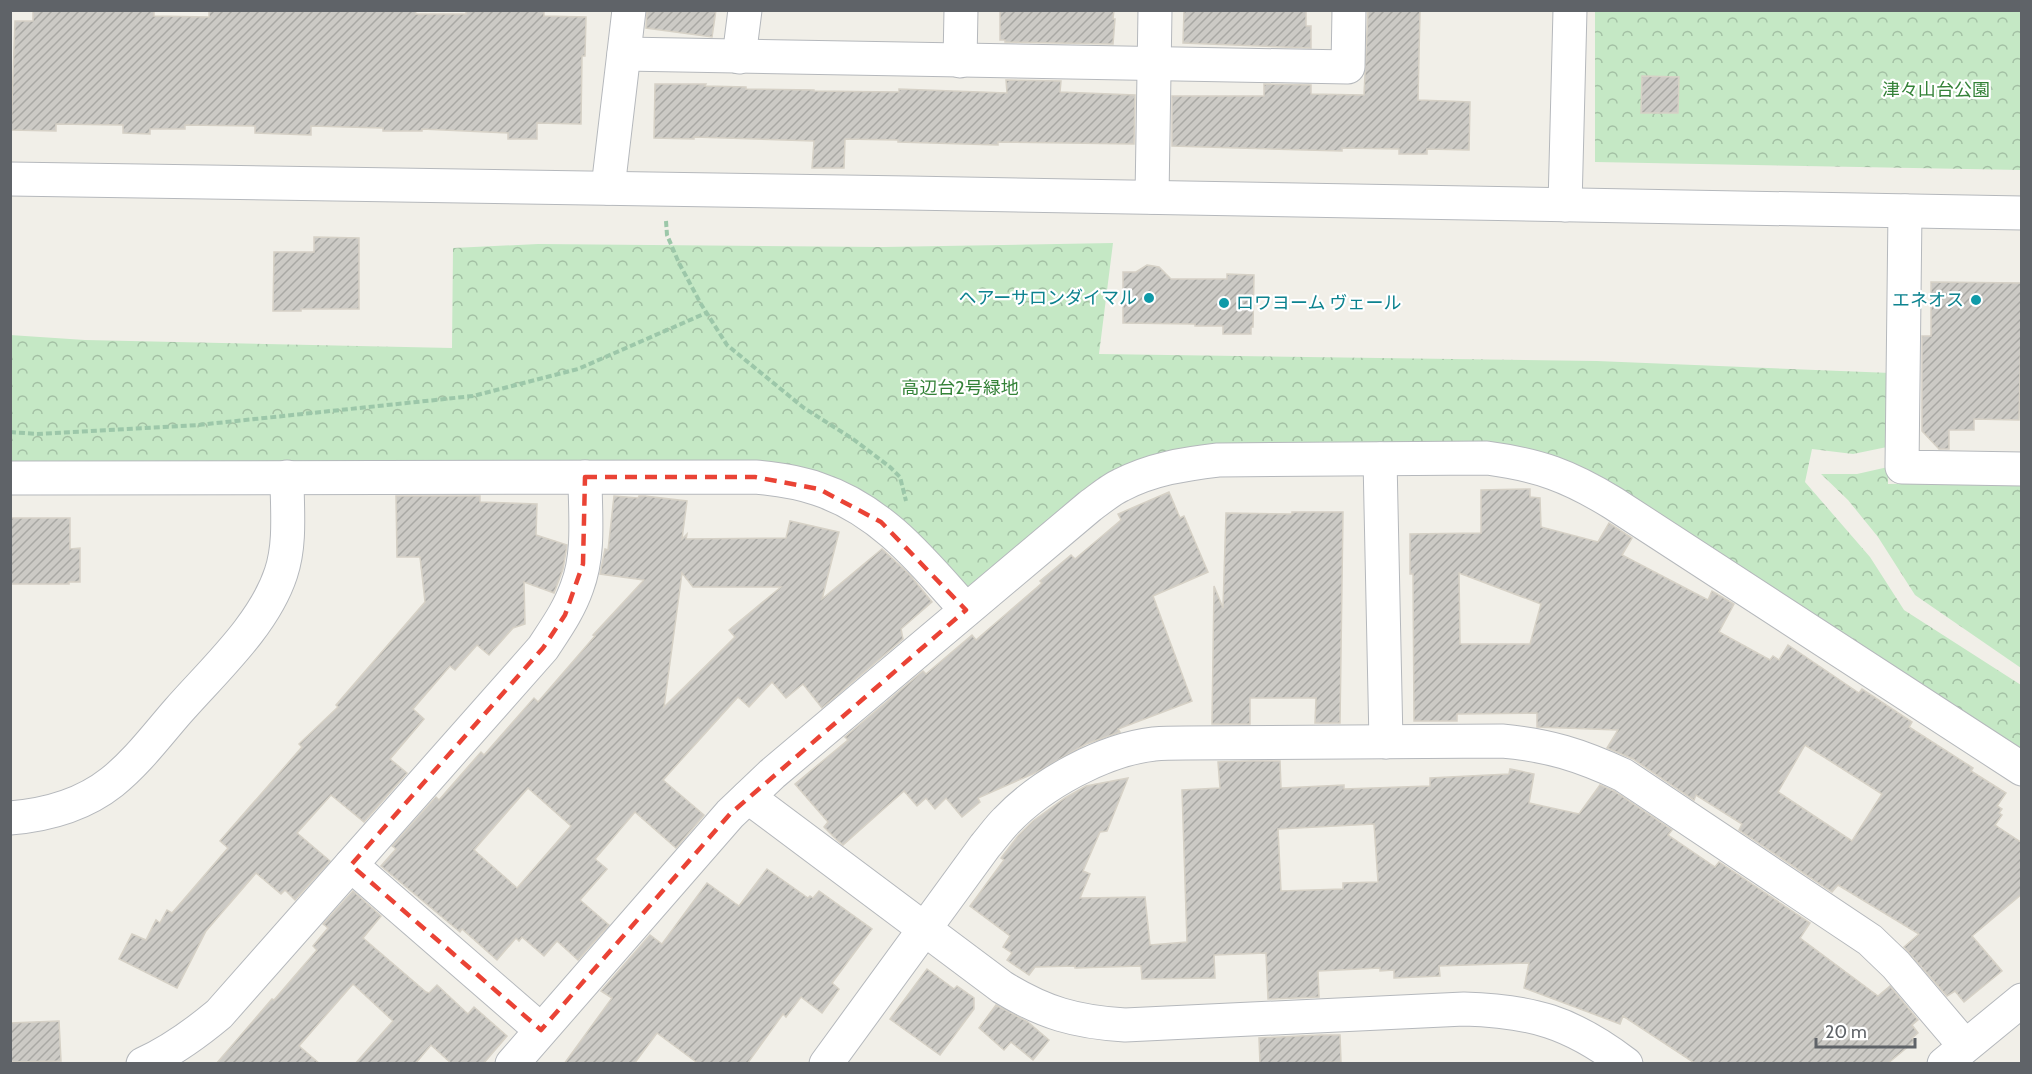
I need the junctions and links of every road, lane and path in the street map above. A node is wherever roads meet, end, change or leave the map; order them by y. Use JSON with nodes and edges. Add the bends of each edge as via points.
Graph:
{"nodes":[{"id":1,"x":629,"y":10,"type":"edge"},
{"id":2,"x":745,"y":10,"type":"edge"},
{"id":3,"x":961,"y":10,"type":"edge"},
{"id":4,"x":1155,"y":10,"type":"edge"},
{"id":5,"x":1349,"y":10,"type":"edge"},
{"id":6,"x":1570,"y":10,"type":"edge"},
{"id":7,"x":624,"y":54,"type":"junction"},
{"id":8,"x":739,"y":57,"type":"junction"},
{"id":9,"x":960,"y":61,"type":"junction"},
{"id":10,"x":1154,"y":63,"type":"junction"},
{"id":11,"x":10,"y":179,"type":"edge"},
{"id":12,"x":608,"y":188,"type":"junction"},
{"id":13,"x":662,"y":189,"type":"junction"},
{"id":14,"x":1152,"y":197,"type":"junction"},
{"id":15,"x":1565,"y":205,"type":"junction"},
{"id":16,"x":1905,"y":211,"type":"junction"},
{"id":17,"x":2022,"y":213,"type":"edge"},
{"id":18,"x":706,"y":312,"type":"junction"},
{"id":19,"x":10,"y":432,"type":"edge"},
{"id":20,"x":1380,"y":459,"type":"junction"},
{"id":21,"x":2022,"y":469,"type":"edge"},
{"id":22,"x":287,"y":477,"type":"junction"},
{"id":23,"x":585,"y":477,"type":"junction"},
{"id":24,"x":10,"y":478,"type":"edge"},
{"id":25,"x":896,"y":535,"type":"junction"},
{"id":26,"x":966,"y":610,"type":"junction"},
{"id":27,"x":1386,"y":742,"type":"junction"},
{"id":28,"x":2022,"y":769,"type":"edge"},
{"id":29,"x":748,"y":797,"type":"junction"},
{"id":30,"x":10,"y":818,"type":"edge"},
{"id":31,"x":351,"y":865,"type":"junction"},
{"id":32,"x":925,"y":929,"type":"junction"},
{"id":33,"x":2022,"y":1000,"type":"edge"},
{"id":34,"x":542,"y":1030,"type":"junction"},
{"id":35,"x":1955,"y":1055,"type":"edge"},
{"id":36,"x":143,"y":1064,"type":"edge"},
{"id":37,"x":512,"y":1064,"type":"edge"},
{"id":38,"x":826,"y":1064,"type":"edge"},
{"id":39,"x":1626,"y":1064,"type":"edge"}],
"edges":[{"from":1,"to":7,"type":"street"},
{"from":2,"to":8,"type":"street"},
{"from":3,"to":9,"type":"street"},
{"from":4,"to":10,"type":"street"},
{"from":5,"to":10,"type":"street","via":[[1348,67]]},
{"from":6,"to":15,"type":"street"},
{"from":7,"to":8,"type":"street"},
{"from":7,"to":12,"type":"street"},
{"from":8,"to":9,"type":"street"},
{"from":9,"to":10,"type":"street"},
{"from":10,"to":14,"type":"street"},
{"from":11,"to":12,"type":"street"},
{"from":12,"to":13,"type":"street"},
{"from":13,"to":14,"type":"street"},
{"from":13,"to":18,"type":"path","via":[[667,235]]},
{"from":14,"to":15,"type":"street"},
{"from":15,"to":16,"type":"street"},
{"from":16,"to":17,"type":"street"},
{"from":16,"to":21,"type":"street","via":[[1902,467]]},
{"from":18,"to":19,"type":"path","via":[[578,369],[473,396],[198,425],[37,434]]},
{"from":18,"to":25,"type":"path","via":[[727,345],[804,408],[853,439],[900,477],[908,507]]},
{"from":20,"to":26,"type":"street","via":[[1218,460],[1153,472],[1120,485],[1089,506]]},
{"from":20,"to":27,"type":"street"},
{"from":20,"to":28,"type":"street","via":[[1487,458],[1518,462],[1581,484]]},
{"from":22,"to":23,"type":"street"},
{"from":22,"to":24,"type":"street"},
{"from":22,"to":30,"type":"street","via":[[287,539],[281,572],[267,605],[243,637],[112,782],[57,811]]},
{"from":23,"to":25,"type":"street","via":[[755,477],[787,481],[850,503]]},
{"from":23,"to":31,"type":"street","via":[[583,564],[565,615],[543,648]]},
{"from":25,"to":26,"type":"street"},
{"from":26,"to":29,"type":"street"},
{"from":27,"to":32,"type":"street","via":[[1153,744],[1108,756],[1062,778],[1006,820]]},
{"from":27,"to":35,"type":"street","via":[[1534,744],[1591,760],[1623,775],[1869,940],[1896,965]]},
{"from":29,"to":32,"type":"street"},
{"from":29,"to":34,"type":"street"},
{"from":31,"to":34,"type":"street"},
{"from":31,"to":36,"type":"street","via":[[219,1014],[192,1037]]},
{"from":32,"to":38,"type":"street"},
{"from":32,"to":39,"type":"street","via":[[1027,1002],[1091,1023],[1125,1025],[1497,1010],[1565,1026],[1599,1043]]},
{"from":33,"to":35,"type":"street"},
{"from":34,"to":37,"type":"street"}]}
